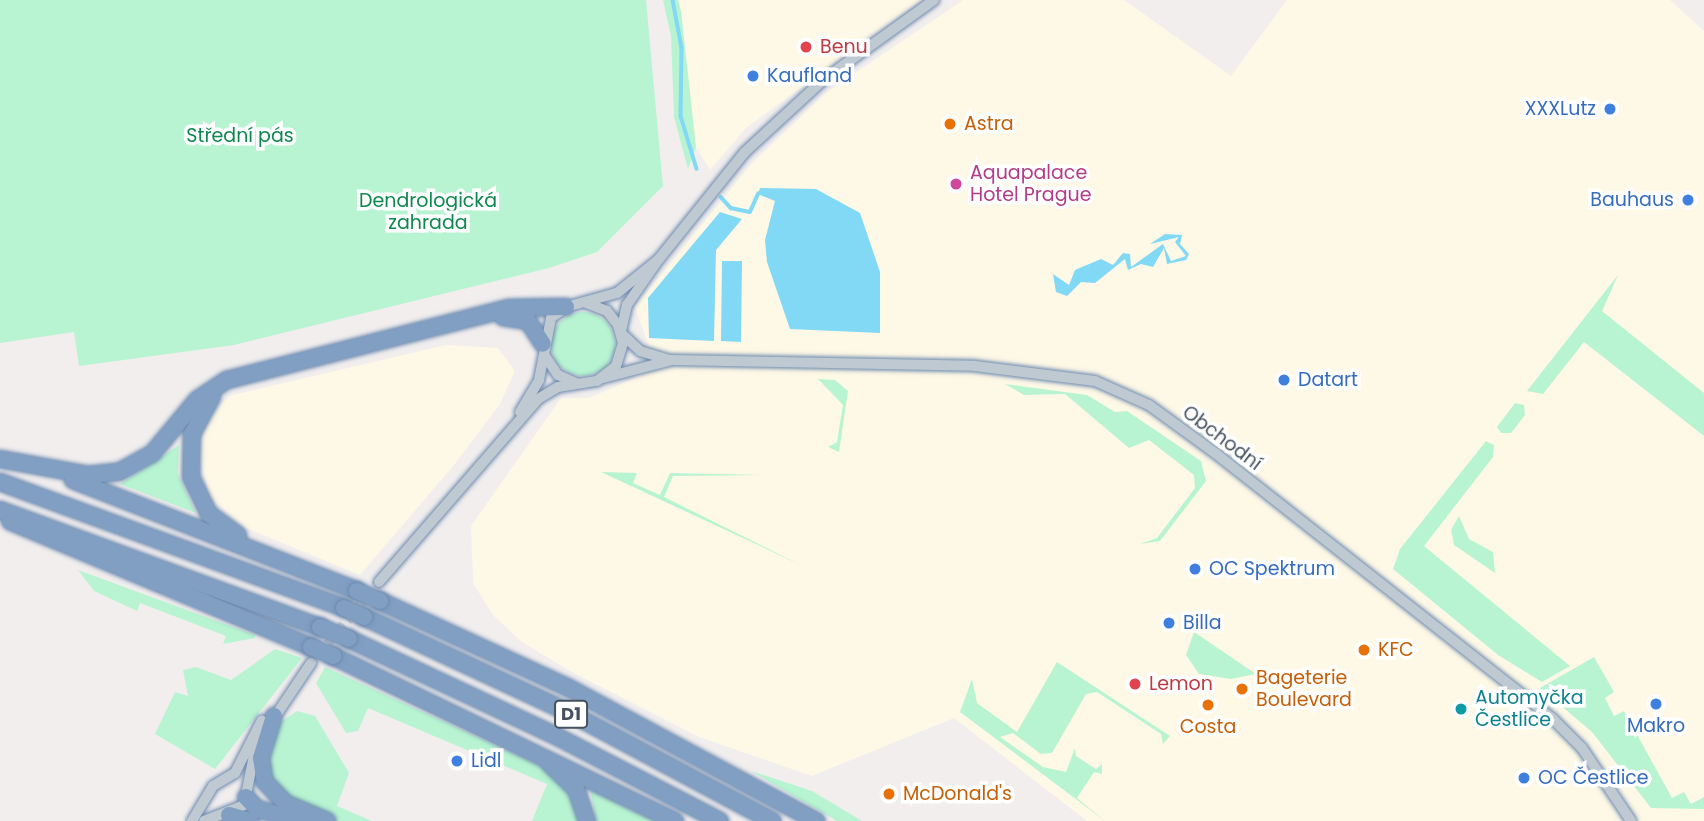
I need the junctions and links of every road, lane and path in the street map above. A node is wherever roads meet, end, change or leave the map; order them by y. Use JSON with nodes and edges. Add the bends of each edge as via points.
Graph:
{"nodes":[{"id":1,"x":934,"y":0,"type":"edge"},
{"id":2,"x":659,"y":259,"type":"junction"},
{"id":3,"x":586,"y":303,"type":"junction"},
{"id":4,"x":566,"y":307,"type":"junction"},
{"id":5,"x":453,"y":325,"type":"junction"},
{"id":6,"x":621,"y":332,"type":"junction"},
{"id":7,"x":543,"y":347,"type":"junction"},
{"id":8,"x":672,"y":360,"type":"junction"},
{"id":9,"x":242,"y":375,"type":"junction"},
{"id":10,"x":603,"y":378,"type":"junction"},
{"id":11,"x":580,"y":383,"type":"junction"},
{"id":12,"x":515,"y":421,"type":"junction"},
{"id":13,"x":0,"y":459,"type":"edge"},
{"id":14,"x":0,"y":482,"type":"edge"},
{"id":15,"x":0,"y":510,"type":"edge"},
{"id":16,"x":0,"y":515,"type":"edge"},
{"id":17,"x":288,"y":562,"type":"junction"},
{"id":18,"x":380,"y":582,"type":"tunnel mouth"},
{"id":19,"x":274,"y":716,"type":"junction"},
{"id":20,"x":516,"y":740,"type":"junction"},
{"id":21,"x":225,"y":779,"type":"junction"},
{"id":22,"x":210,"y":795,"type":"junction"},
{"id":23,"x":245,"y":795,"type":"junction"},
{"id":24,"x":226,"y":815,"type":"junction"},
{"id":25,"x":192,"y":821,"type":"edge"},
{"id":26,"x":204,"y":821,"type":"edge"},
{"id":27,"x":250,"y":821,"type":"edge"},
{"id":28,"x":302,"y":821,"type":"edge"},
{"id":29,"x":327,"y":821,"type":"edge"},
{"id":30,"x":587,"y":821,"type":"edge"},
{"id":31,"x":675,"y":821,"type":"edge"},
{"id":32,"x":720,"y":821,"type":"edge"},
{"id":33,"x":772,"y":821,"type":"edge"},
{"id":34,"x":816,"y":821,"type":"edge"},
{"id":35,"x":1630,"y":821,"type":"edge"}],
"edges":[{"from":1,"to":2,"type":"street","via":[[792,106],[745,152]]},
{"from":2,"to":3,"type":"street","via":[[617,293]]},
{"from":2,"to":6,"type":"street","via":[[627,305]]},
{"from":3,"to":4,"type":"street"},
{"from":3,"to":6,"type":"street","via":[[607,311]]},
{"from":4,"to":5,"type":"highway","via":[[518,307]]},
{"from":4,"to":7,"type":"street","via":[[548,323]]},
{"from":5,"to":7,"type":"highway","via":[[519,316],[533,325]]},
{"from":5,"to":9,"type":"highway"},
{"from":6,"to":8,"type":"street","name":"Obchodní","via":[[633,347]]},
{"from":6,"to":10,"type":"street","via":[[619,360]]},
{"from":7,"to":11,"type":"street","via":[[558,375]]},
{"from":7,"to":12,"type":"street","via":[[539,380]]},
{"from":8,"to":10,"type":"street","name":"Obchodní"},
{"from":8,"to":35,"type":"street","name":"Obchodní","via":[[1039,369],[1095,380],[1149,405],[1552,719],[1582,748]]},
{"from":9,"to":13,"type":"highway","via":[[207,392],[157,449],[125,470],[88,475]]},
{"from":9,"to":17,"type":"highway","via":[[213,395],[197,419],[189,446],[191,477],[219,522]]},
{"from":10,"to":11,"type":"street"},
{"from":11,"to":12,"type":"street","via":[[545,393]]},
{"from":12,"to":18,"type":"street"},
{"from":13,"to":17,"type":"highway","via":[[100,489]]},
{"from":14,"to":33,"type":"highway","number":"D1","bridge":true,"via":[[344,608],[566,711]]},
{"from":15,"to":32,"type":"highway","number":"D1","bridge":true,"via":[[220,587],[349,639],[554,734]]},
{"from":16,"to":20,"type":"highway","bridge":true,"via":[[333,656]]},
{"from":17,"to":34,"type":"highway","bridge":true,"via":[[650,729]]},
{"from":19,"to":21,"type":"street","via":[[311,663],[264,717],[235,773]]},
{"from":19,"to":23,"type":"street","via":[[256,745]]},
{"from":19,"to":29,"type":"highway","via":[[261,758],[265,782],[285,803]]},
{"from":20,"to":30,"type":"highway","via":[[571,782]]},
{"from":20,"to":31,"type":"highway"},
{"from":21,"to":22,"type":"street"},
{"from":21,"to":23,"type":"street"},
{"from":22,"to":24,"type":"street"},
{"from":22,"to":25,"type":"street"},
{"from":23,"to":24,"type":"street","via":[[241,809]]},
{"from":23,"to":28,"type":"highway","via":[[257,809]]},
{"from":24,"to":26,"type":"street"},
{"from":24,"to":27,"type":"highway"}]}
